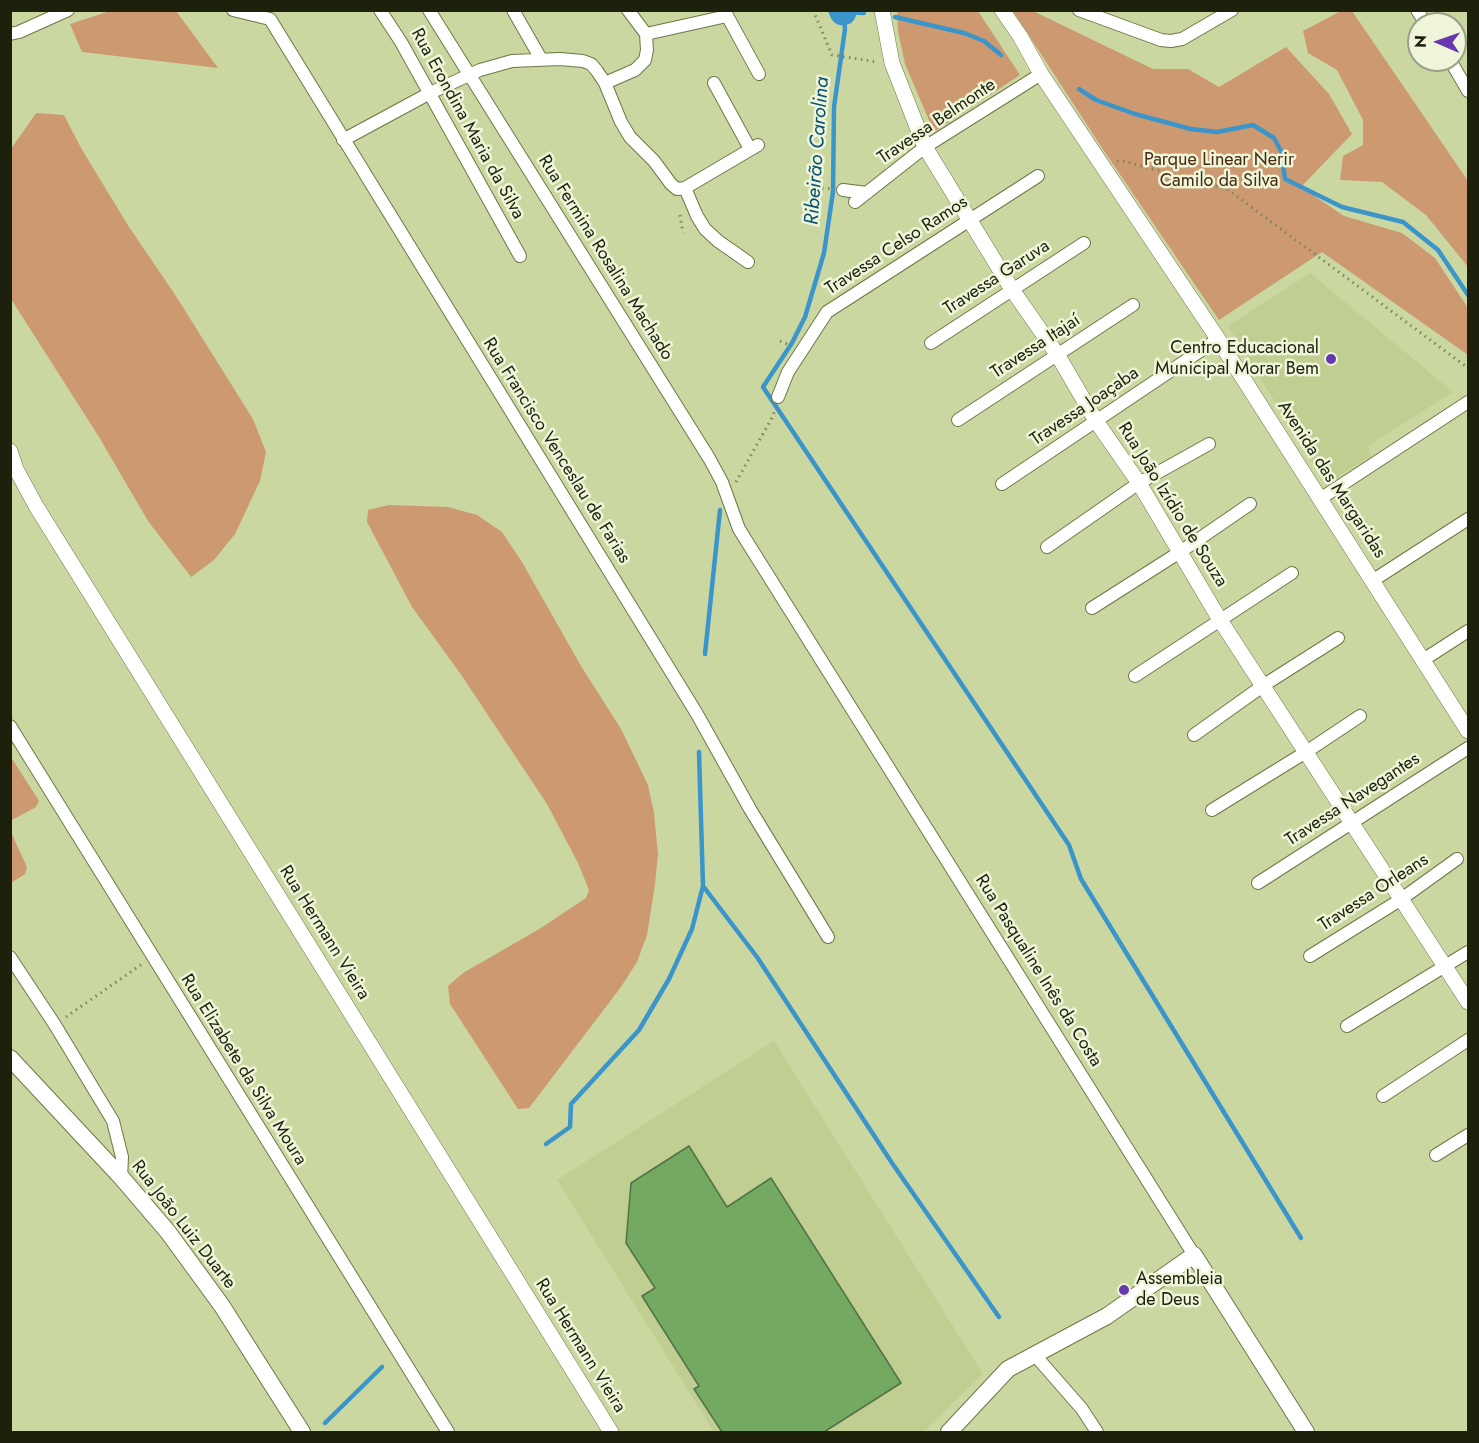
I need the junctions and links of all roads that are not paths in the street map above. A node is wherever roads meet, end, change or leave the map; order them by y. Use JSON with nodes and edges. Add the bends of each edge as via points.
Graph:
{"nodes":[{"id":1,"x":68,"y":10,"type":"edge"},
{"id":2,"x":232,"y":10,"type":"edge"},
{"id":3,"x":380,"y":10,"type":"edge"},
{"id":4,"x":429,"y":10,"type":"edge"},
{"id":5,"x":513,"y":10,"type":"edge"},
{"id":6,"x":882,"y":10,"type":"edge"},
{"id":7,"x":1002,"y":10,"type":"edge"},
{"id":8,"x":1079,"y":10,"type":"edge"},
{"id":9,"x":1232,"y":10,"type":"edge"},
{"id":10,"x":631,"y":11,"type":"edge"},
{"id":11,"x":725,"y":13,"type":"edge"},
{"id":12,"x":267,"y":15,"type":"edge"},
{"id":13,"x":10,"y":34,"type":"edge"},
{"id":14,"x":646,"y":34,"type":"junction"},
{"id":15,"x":541,"y":59,"type":"junction"},
{"id":16,"x":1457,"y":72,"type":"edge"},
{"id":17,"x":759,"y":74,"type":"dead end"},
{"id":18,"x":1041,"y":74,"type":"junction"},
{"id":19,"x":469,"y":75,"type":"junction"},
{"id":20,"x":605,"y":83,"type":"junction"},
{"id":21,"x":714,"y":83,"type":"dead end"},
{"id":22,"x":1468,"y":90,"type":"edge"},
{"id":23,"x":430,"y":93,"type":"junction"},
{"id":24,"x":343,"y":140,"type":"junction"},
{"id":25,"x":925,"y":147,"type":"junction"},
{"id":26,"x":1038,"y":176,"type":"dead end"},
{"id":27,"x":685,"y":189,"type":"junction"},
{"id":28,"x":843,"y":190,"type":"dead end"},
{"id":29,"x":867,"y":193,"type":"junction"},
{"id":30,"x":855,"y":202,"type":"dead end"},
{"id":31,"x":969,"y":220,"type":"junction"},
{"id":32,"x":1084,"y":243,"type":"dead end"},
{"id":33,"x":520,"y":256,"type":"dead end"},
{"id":34,"x":748,"y":262,"type":"dead end"},
{"id":35,"x":1013,"y":291,"type":"junction"},
{"id":36,"x":1133,"y":305,"type":"dead end"},
{"id":37,"x":1218,"y":339,"type":"junction"},
{"id":38,"x":931,"y":343,"type":"dead end"},
{"id":39,"x":1057,"y":354,"type":"junction"},
{"id":40,"x":778,"y":397,"type":"dead end"},
{"id":41,"x":1468,"y":402,"type":"edge"},
{"id":42,"x":958,"y":420,"type":"dead end"},
{"id":43,"x":1096,"y":421,"type":"junction"},
{"id":44,"x":1209,"y":444,"type":"dead end"},
{"id":45,"x":10,"y":451,"type":"edge"},
{"id":46,"x":1139,"y":483,"type":"junction"},
{"id":47,"x":1002,"y":484,"type":"dead end"},
{"id":48,"x":1320,"y":499,"type":"junction"},
{"id":49,"x":1250,"y":504,"type":"dead end"},
{"id":50,"x":1468,"y":519,"type":"edge"},
{"id":51,"x":739,"y":529,"type":"joint"},
{"id":52,"x":1047,"y":547,"type":"dead end"},
{"id":53,"x":1180,"y":552,"type":"junction"},
{"id":54,"x":1292,"y":573,"type":"dead end"},
{"id":55,"x":1372,"y":581,"type":"junction"},
{"id":56,"x":1092,"y":608,"type":"dead end"},
{"id":57,"x":1220,"y":620,"type":"junction"},
{"id":58,"x":1468,"y":631,"type":"edge"},
{"id":59,"x":1338,"y":638,"type":"dead end"},
{"id":60,"x":1423,"y":660,"type":"junction"},
{"id":61,"x":1135,"y":676,"type":"dead end"},
{"id":62,"x":1264,"y":685,"type":"junction"},
{"id":63,"x":1360,"y":716,"type":"dead end"},
{"id":64,"x":10,"y":726,"type":"edge"},
{"id":65,"x":1468,"y":731,"type":"edge"},
{"id":66,"x":1194,"y":735,"type":"dead end"},
{"id":67,"x":1468,"y":748,"type":"edge"},
{"id":68,"x":1306,"y":752,"type":"junction"},
{"id":69,"x":1212,"y":810,"type":"dead end"},
{"id":70,"x":1353,"y":823,"type":"junction"},
{"id":71,"x":1457,"y":859,"type":"dead end"},
{"id":72,"x":1258,"y":883,"type":"dead end"},
{"id":73,"x":1400,"y":900,"type":"junction"},
{"id":74,"x":828,"y":937,"type":"dead end"},
{"id":75,"x":1468,"y":952,"type":"edge"},
{"id":76,"x":1310,"y":956,"type":"dead end"},
{"id":77,"x":10,"y":957,"type":"edge"},
{"id":78,"x":1446,"y":967,"type":"junction"},
{"id":79,"x":1468,"y":1002,"type":"edge"},
{"id":80,"x":1347,"y":1026,"type":"dead end"},
{"id":81,"x":1468,"y":1040,"type":"edge"},
{"id":82,"x":10,"y":1058,"type":"edge"},
{"id":83,"x":1383,"y":1096,"type":"dead end"},
{"id":84,"x":1468,"y":1134,"type":"edge"},
{"id":85,"x":1436,"y":1155,"type":"dead end"},
{"id":86,"x":122,"y":1177,"type":"junction"},
{"id":87,"x":1194,"y":1256,"type":"junction"},
{"id":88,"x":1034,"y":1354,"type":"junction"},
{"id":89,"x":302,"y":1432,"type":"edge"},
{"id":90,"x":448,"y":1432,"type":"edge"},
{"id":91,"x":611,"y":1432,"type":"edge"},
{"id":92,"x":949,"y":1432,"type":"edge"},
{"id":93,"x":1097,"y":1432,"type":"edge"},
{"id":94,"x":1306,"y":1432,"type":"edge"}],
"edges":[{"from":1,"to":13,"type":"street"},
{"from":2,"to":12,"type":"street","name":"Rua Francisco Venceslau de Farias"},
{"from":3,"to":23,"type":"street","name":"Rua Erondina Maria da Silva"},
{"from":4,"to":19,"type":"street","name":"Rua Fermina Rosalina Machado"},
{"from":5,"to":15,"type":"street"},
{"from":6,"to":25,"type":"street","name":"Rua João Izídio de Souza","via":[[892,63]]},
{"from":7,"to":18,"type":"street","name":"Avenida das Margaridas"},
{"from":8,"to":9,"type":"street","via":[[1171,41],[1182,39]]},
{"from":10,"to":14,"type":"street"},
{"from":11,"to":14,"type":"street"},
{"from":11,"to":17,"type":"street"},
{"from":12,"to":24,"type":"street","name":"Rua Francisco Venceslau de Farias"},
{"from":14,"to":20,"type":"street","via":[[647,50],[641,65]]},
{"from":15,"to":19,"type":"street","via":[[512,61]]},
{"from":15,"to":20,"type":"street","via":[[591,64]]},
{"from":16,"to":22,"type":"street"},
{"from":18,"to":25,"type":"street","name":"Travessa Belmonte"},
{"from":18,"to":37,"type":"street","name":"Avenida das Margaridas"},
{"from":19,"to":23,"type":"street"},
{"from":19,"to":51,"type":"street","name":"Rua Fermina Rosalina Machado","via":[[709,458],[729,497]]},
{"from":20,"to":27,"type":"street","via":[[630,137],[671,184]]},
{"from":21,"to":27,"type":"street","via":[[754,147]]},
{"from":23,"to":24,"type":"street"},
{"from":23,"to":33,"type":"street","name":"Rua Erondina Maria da Silva"},
{"from":24,"to":74,"type":"street","name":"Rua Francisco Venceslau de Farias","via":[[697,714]]},
{"from":25,"to":29,"type":"street","name":"Travessa Belmonte"},
{"from":25,"to":31,"type":"street","name":"Rua João Izídio de Souza"},
{"from":26,"to":31,"type":"street","name":"Travessa Celso Ramos"},
{"from":27,"to":34,"type":"street","via":[[705,229]]},
{"from":28,"to":29,"type":"street"},
{"from":29,"to":30,"type":"street","name":"Travessa Belmonte"},
{"from":31,"to":35,"type":"street","name":"Rua João Izídio de Souza"},
{"from":31,"to":40,"type":"street","name":"Travessa Celso Ramos","via":[[827,312],[788,372]]},
{"from":32,"to":35,"type":"street","name":"Travessa Garuva"},
{"from":35,"to":38,"type":"street","name":"Travessa Garuva"},
{"from":35,"to":39,"type":"street","name":"Rua João Izídio de Souza"},
{"from":36,"to":39,"type":"street","name":"Travessa Itajaí"},
{"from":37,"to":43,"type":"street","name":"Travessa Joaçaba"},
{"from":37,"to":48,"type":"street","name":"Avenida das Margaridas"},
{"from":39,"to":42,"type":"street","name":"Travessa Itajaí"},
{"from":39,"to":43,"type":"street","name":"Rua João Izídio de Souza"},
{"from":41,"to":48,"type":"street"},
{"from":43,"to":46,"type":"street","name":"Rua João Izídio de Souza"},
{"from":43,"to":47,"type":"street","name":"Travessa Joaçaba"},
{"from":44,"to":46,"type":"street"},
{"from":45,"to":91,"type":"street","name":"Rua Hermann Vieira","via":[[36,506]]},
{"from":46,"to":52,"type":"street"},
{"from":46,"to":53,"type":"street","name":"Rua João Izídio de Souza"},
{"from":48,"to":55,"type":"street","name":"Avenida das Margaridas"},
{"from":49,"to":53,"type":"street"},
{"from":50,"to":55,"type":"street"},
{"from":51,"to":87,"type":"street","name":"Rua Pasqualine Inês da Costa"},
{"from":53,"to":56,"type":"street"},
{"from":53,"to":57,"type":"street","name":"Rua João Izídio de Souza"},
{"from":54,"to":57,"type":"street"},
{"from":55,"to":60,"type":"street","name":"Avenida das Margaridas"},
{"from":57,"to":61,"type":"street"},
{"from":57,"to":62,"type":"street","name":"Rua João Izídio de Souza"},
{"from":58,"to":60,"type":"street"},
{"from":59,"to":62,"type":"street"},
{"from":60,"to":65,"type":"street","name":"Avenida das Margaridas"},
{"from":62,"to":66,"type":"street"},
{"from":62,"to":68,"type":"street","name":"Rua João Izídio de Souza"},
{"from":63,"to":68,"type":"street"},
{"from":64,"to":90,"type":"street","name":"Rua Elizabete da Silva Moura"},
{"from":67,"to":70,"type":"street","name":"Travessa Navegantes"},
{"from":68,"to":69,"type":"street"},
{"from":68,"to":70,"type":"street","name":"Rua João Izídio de Souza"},
{"from":70,"to":72,"type":"street","name":"Travessa Navegantes"},
{"from":70,"to":73,"type":"street","name":"Rua João Izídio de Souza"},
{"from":71,"to":73,"type":"street","name":"Travessa Orleans"},
{"from":73,"to":76,"type":"street","name":"Travessa Orleans"},
{"from":73,"to":78,"type":"street","name":"Rua João Izídio de Souza"},
{"from":75,"to":78,"type":"street"},
{"from":77,"to":86,"type":"street","via":[[113,1121],[122,1157]]},
{"from":78,"to":79,"type":"street","name":"Rua João Izídio de Souza"},
{"from":78,"to":80,"type":"street"},
{"from":81,"to":83,"type":"street"},
{"from":82,"to":86,"type":"main road","name":"Rua João Luiz Duarte"},
{"from":84,"to":85,"type":"street"},
{"from":86,"to":89,"type":"main road","name":"Rua João Luiz Duarte","via":[[208,1284]]},
{"from":87,"to":88,"type":"main road","via":[[1107,1316]]},
{"from":87,"to":94,"type":"main road","name":"Rua Pasqualine Inês da Costa"},
{"from":88,"to":92,"type":"main road","via":[[999,1377]]},
{"from":88,"to":93,"type":"street"}]}
